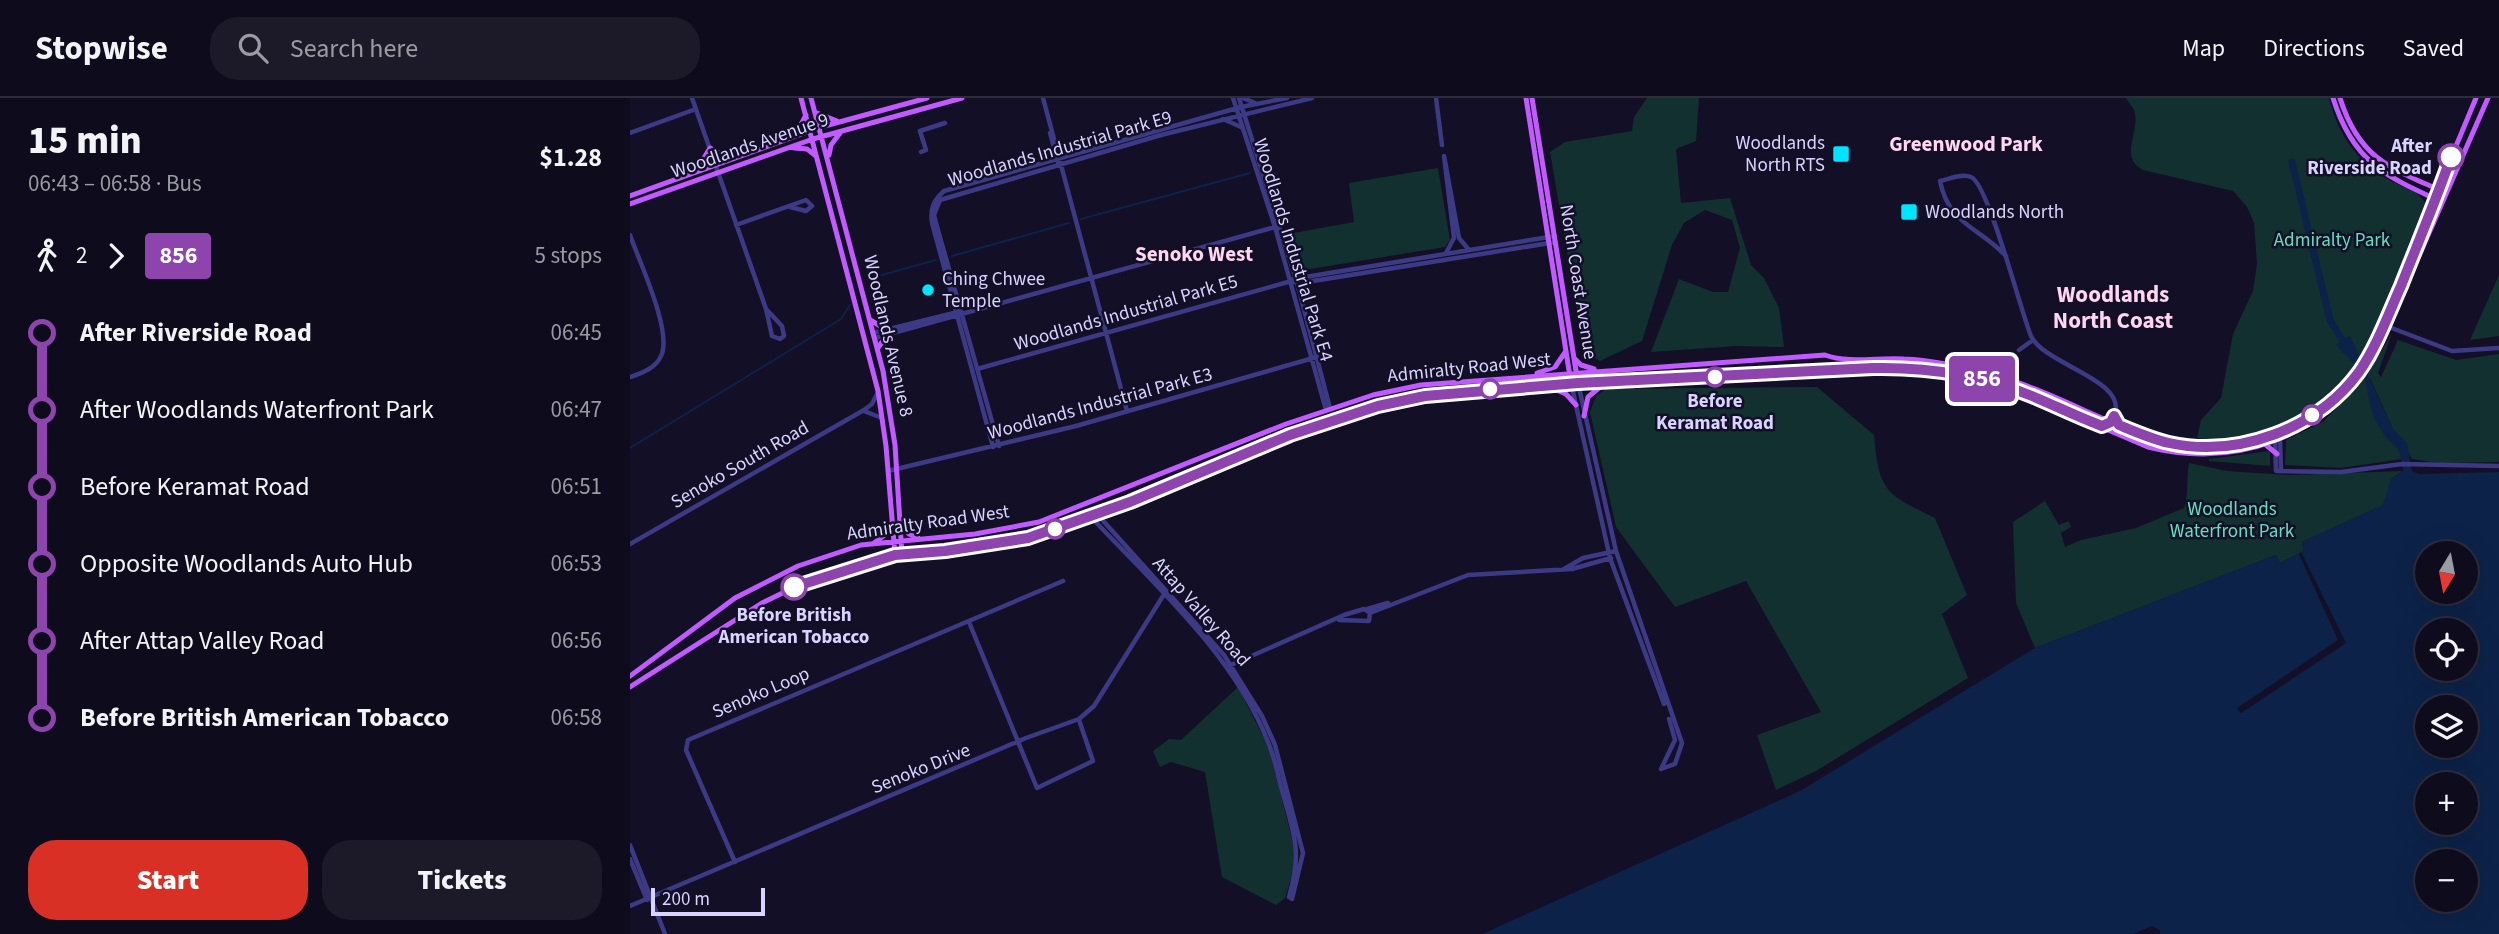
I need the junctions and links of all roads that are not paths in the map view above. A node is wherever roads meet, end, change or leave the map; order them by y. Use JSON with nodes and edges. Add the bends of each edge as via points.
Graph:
{"nodes":[{"id":1,"x":692,"y":98,"type":"edge"},
{"id":2,"x":801,"y":98,"type":"edge"},
{"id":3,"x":811,"y":98,"type":"edge"},
{"id":4,"x":927,"y":98,"type":"edge"},
{"id":5,"x":961,"y":98,"type":"edge"},
{"id":6,"x":1042,"y":98,"type":"edge"},
{"id":7,"x":1232,"y":98,"type":"edge"},
{"id":8,"x":1241,"y":98,"type":"edge"},
{"id":9,"x":1287,"y":98,"type":"edge"},
{"id":10,"x":1311,"y":98,"type":"edge"},
{"id":11,"x":1436,"y":98,"type":"edge"},
{"id":12,"x":1526,"y":98,"type":"edge"},
{"id":13,"x":1532,"y":98,"type":"edge"},
{"id":14,"x":2333,"y":98,"type":"edge"},
{"id":15,"x":2340,"y":98,"type":"edge"},
{"id":16,"x":2476,"y":98,"type":"edge"},
{"id":17,"x":2488,"y":98,"type":"edge"},
{"id":18,"x":1300,"y":99,"type":"edge"},
{"id":19,"x":1258,"y":106,"type":"junction"},
{"id":20,"x":696,"y":110,"type":"junction"},
{"id":21,"x":1239,"y":110,"type":"junction"},
{"id":22,"x":815,"y":111,"type":"junction"},
{"id":23,"x":806,"y":115,"type":"junction"},
{"id":24,"x":1215,"y":115,"type":"junction"},
{"id":25,"x":1221,"y":119,"type":"junction"},
{"id":26,"x":842,"y":122,"type":"junction"},
{"id":27,"x":945,"y":123,"type":"dead end"},
{"id":28,"x":1241,"y":127,"type":"junction"},
{"id":29,"x":821,"y":128,"type":"junction"},
{"id":30,"x":1248,"y":129,"type":"junction"},
{"id":31,"x":810,"y":131,"type":"junction"},
{"id":32,"x":842,"y":131,"type":"junction"},
{"id":33,"x":630,"y":132,"type":"edge"},
{"id":34,"x":823,"y":136,"type":"junction"},
{"id":35,"x":794,"y":137,"type":"junction"},
{"id":36,"x":813,"y":139,"type":"junction"},
{"id":37,"x":1056,"y":144,"type":"junction"},
{"id":38,"x":1442,"y":145,"type":"dead end"},
{"id":39,"x":709,"y":148,"type":"junction"},
{"id":40,"x":790,"y":148,"type":"junction"},
{"id":41,"x":921,"y":152,"type":"dead end"},
{"id":42,"x":1075,"y":155,"type":"junction"},
{"id":43,"x":818,"y":158,"type":"junction"},
{"id":44,"x":828,"y":158,"type":"junction"},
{"id":45,"x":732,"y":159,"type":"junction"},
{"id":46,"x":1060,"y":161,"type":"junction"},
{"id":47,"x":715,"y":165,"type":"junction"},
{"id":48,"x":696,"y":172,"type":"junction"},
{"id":49,"x":718,"y":173,"type":"junction"},
{"id":50,"x":2439,"y":190,"type":"junction"},
{"id":51,"x":2446,"y":192,"type":"junction"},
{"id":52,"x":630,"y":196,"type":"edge"},
{"id":53,"x":2436,"y":199,"type":"junction"},
{"id":54,"x":2443,"y":201,"type":"junction"},
{"id":55,"x":630,"y":204,"type":"edge"},
{"id":56,"x":790,"y":207,"type":"dead end"},
{"id":57,"x":736,"y":225,"type":"junction"},
{"id":58,"x":1277,"y":227,"type":"junction"},
{"id":59,"x":630,"y":235,"type":"edge"},
{"id":60,"x":1555,"y":239,"type":"junction"},
{"id":61,"x":1548,"y":240,"type":"junction"},
{"id":62,"x":1469,"y":250,"type":"junction"},
{"id":63,"x":1445,"y":254,"type":"junction"},
{"id":64,"x":2006,"y":256,"type":"junction"},
{"id":65,"x":1090,"y":279,"type":"junction"},
{"id":66,"x":1292,"y":281,"type":"junction"},
{"id":67,"x":766,"y":309,"type":"junction"},
{"id":68,"x":959,"y":314,"type":"junction"},
{"id":69,"x":870,"y":318,"type":"junction"},
{"id":70,"x":2389,"y":327,"type":"junction"},
{"id":71,"x":887,"y":332,"type":"junction"},
{"id":72,"x":1105,"y":333,"type":"junction"},
{"id":73,"x":874,"y":335,"type":"junction"},
{"id":74,"x":2033,"y":340,"type":"junction"},
{"id":75,"x":2499,"y":348,"type":"edge"},
{"id":76,"x":878,"y":351,"type":"junction"},
{"id":77,"x":1566,"y":351,"type":"junction"},
{"id":78,"x":2020,"y":351,"type":"dead end"},
{"id":79,"x":1573,"y":356,"type":"junction"},
{"id":80,"x":1315,"y":358,"type":"junction"},
{"id":81,"x":1754,"y":360,"type":"junction"},
{"id":82,"x":1732,"y":362,"type":"junction"},
{"id":83,"x":2365,"y":367,"type":"junction"},
{"id":84,"x":975,"y":369,"type":"junction"},
{"id":85,"x":1599,"y":370,"type":"junction"},
{"id":86,"x":1576,"y":372,"type":"junction"},
{"id":87,"x":1569,"y":373,"type":"junction"},
{"id":88,"x":1768,"y":374,"type":"junction"},
{"id":89,"x":1531,"y":375,"type":"junction"},
{"id":90,"x":1736,"y":376,"type":"junction"},
{"id":91,"x":630,"y":377,"type":"edge"},
{"id":92,"x":1608,"y":382,"type":"junction"},
{"id":93,"x":1575,"y":383,"type":"junction"},
{"id":94,"x":1545,"y":385,"type":"junction"},
{"id":95,"x":878,"y":391,"type":"junction"},
{"id":96,"x":1576,"y":405,"type":"junction"},
{"id":97,"x":1328,"y":409,"type":"junction"},
{"id":98,"x":863,"y":410,"type":"junction"},
{"id":99,"x":1127,"y":412,"type":"junction"},
{"id":100,"x":1584,"y":416,"type":"junction"},
{"id":101,"x":883,"y":419,"type":"junction"},
{"id":102,"x":2112,"y":419,"type":"junction"},
{"id":103,"x":1281,"y":426,"type":"junction"},
{"id":104,"x":2102,"y":426,"type":"junction"},
{"id":105,"x":2114,"y":431,"type":"junction"},
{"id":106,"x":1257,"y":436,"type":"junction"},
{"id":107,"x":1288,"y":436,"type":"junction"},
{"id":108,"x":2277,"y":437,"type":"junction"},
{"id":109,"x":2263,"y":445,"type":"junction"},
{"id":110,"x":1262,"y":446,"type":"junction"},
{"id":111,"x":996,"y":447,"type":"junction"},
{"id":112,"x":2277,"y":454,"type":"junction"},
{"id":113,"x":2499,"y":466,"type":"edge"},
{"id":114,"x":898,"y":470,"type":"junction"},
{"id":115,"x":888,"y":471,"type":"junction"},
{"id":116,"x":2278,"y":471,"type":"junction"},
{"id":117,"x":1094,"y":516,"type":"junction"},
{"id":118,"x":892,"y":522,"type":"junction"},
{"id":119,"x":900,"y":523,"type":"junction"},
{"id":120,"x":924,"y":540,"type":"junction"},
{"id":121,"x":894,"y":542,"type":"junction"},
{"id":122,"x":901,"y":542,"type":"junction"},
{"id":123,"x":630,"y":544,"type":"edge"},
{"id":124,"x":872,"y":544,"type":"junction"},
{"id":125,"x":1616,"y":554,"type":"junction"},
{"id":126,"x":898,"y":555,"type":"junction"},
{"id":127,"x":1609,"y":555,"type":"junction"},
{"id":128,"x":1583,"y":558,"type":"junction"},
{"id":129,"x":1585,"y":565,"type":"junction"},
{"id":130,"x":1564,"y":569,"type":"junction"},
{"id":131,"x":1063,"y":581,"type":"dead end"},
{"id":132,"x":1164,"y":594,"type":"junction"},
{"id":133,"x":1369,"y":611,"type":"junction"},
{"id":134,"x":1339,"y":620,"type":"junction"},
{"id":135,"x":969,"y":622,"type":"junction"},
{"id":136,"x":1224,"y":655,"type":"junction"},
{"id":137,"x":1244,"y":659,"type":"junction"},
{"id":138,"x":1229,"y":666,"type":"junction"},
{"id":139,"x":630,"y":676,"type":"edge"},
{"id":140,"x":630,"y":687,"type":"edge"},
{"id":141,"x":1079,"y":719,"type":"junction"},
{"id":142,"x":1019,"y":743,"type":"junction"},
{"id":143,"x":630,"y":845,"type":"edge"},
{"id":144,"x":630,"y":859,"type":"edge"},
{"id":145,"x":735,"y":862,"type":"junction"},
{"id":146,"x":1291,"y":898,"type":"dead end"},
{"id":147,"x":649,"y":899,"type":"junction"},
{"id":148,"x":630,"y":905,"type":"edge"},
{"id":149,"x":665,"y":934,"type":"edge"}],
"edges":[{"from":1,"to":20,"type":"street"},
{"from":2,"to":23,"type":"main road","name":"Woodlands Avenue 8"},
{"from":3,"to":22,"type":"main road","name":"Woodlands Avenue 8"},
{"from":4,"to":26,"type":"main road","name":"Woodlands Avenue 9"},
{"from":5,"to":32,"type":"main road","name":"Woodlands Avenue 9"},
{"from":6,"to":37,"type":"street"},
{"from":6,"to":46,"type":"street"},
{"from":7,"to":21,"type":"street","name":"Woodlands Industrial Park E4"},
{"from":7,"to":24,"type":"street","via":[[1227,108]]},
{"from":8,"to":19,"type":"street"},
{"from":8,"to":21,"type":"street","name":"Woodlands Industrial Park E4"},
{"from":9,"to":19,"type":"street","name":"Woodlands Industrial Park E9"},
{"from":10,"to":18,"type":"street","name":"Woodlands Industrial Park E9"},
{"from":11,"to":38,"type":"street"},
{"from":12,"to":61,"type":"main road","name":"North Coast Avenue"},
{"from":13,"to":60,"type":"main road","name":"North Coast Avenue"},
{"from":14,"to":53,"type":"main road","via":[[2348,139],[2364,159]]},
{"from":15,"to":50,"type":"main road","via":[[2368,152],[2386,167]]},
{"from":16,"to":50,"type":"main road"},
{"from":17,"to":51,"type":"main road"},
{"from":18,"to":19,"type":"street","name":"Woodlands Industrial Park E9"},
{"from":19,"to":21,"type":"street","name":"Woodlands Industrial Park E9"},
{"from":19,"to":30,"type":"street"},
{"from":20,"to":33,"type":"street"},
{"from":20,"to":39,"type":"street"},
{"from":21,"to":24,"type":"street","name":"Woodlands Industrial Park E9"},
{"from":21,"to":25,"type":"street","name":"Woodlands Industrial Park E9"},
{"from":21,"to":28,"type":"street","name":"Woodlands Industrial Park E4"},
{"from":21,"to":30,"type":"street","name":"Woodlands Industrial Park E4"},
{"from":22,"to":26,"type":"main road"},
{"from":22,"to":29,"type":"main road","name":"Woodlands Avenue 8"},
{"from":23,"to":31,"type":"main road","name":"Woodlands Avenue 8"},
{"from":23,"to":35,"type":"main road"},
{"from":24,"to":42,"type":"street","name":"Woodlands Industrial Park E9"},
{"from":25,"to":28,"type":"street"},
{"from":25,"to":46,"type":"street","name":"Woodlands Industrial Park E9"},
{"from":26,"to":29,"type":"main road","name":"Woodlands Avenue 9"},
{"from":27,"to":41,"type":"street","via":[[920,131],[926,150]]},
{"from":28,"to":58,"type":"street","name":"Woodlands Industrial Park E4"},
{"from":29,"to":31,"type":"main road","name":"Woodlands Avenue 9"},
{"from":29,"to":34,"type":"main road","name":"Woodlands Avenue 8"},
{"from":30,"to":58,"type":"street","name":"Woodlands Industrial Park E4"},
{"from":31,"to":35,"type":"main road","name":"Woodlands Avenue 9"},
{"from":31,"to":36,"type":"main road","name":"Woodlands Avenue 8"},
{"from":32,"to":34,"type":"main road","name":"Woodlands Avenue 9"},
{"from":32,"to":44,"type":"main road"},
{"from":34,"to":36,"type":"main road","name":"Woodlands Avenue 9"},
{"from":34,"to":44,"type":"main road","name":"Woodlands Avenue 8"},
{"from":35,"to":45,"type":"main road","name":"Woodlands Avenue 9"},
{"from":36,"to":40,"type":"main road","name":"Woodlands Avenue 9"},
{"from":36,"to":43,"type":"main road","name":"Woodlands Avenue 8"},
{"from":37,"to":42,"type":"street"},
{"from":37,"to":46,"type":"street"},
{"from":39,"to":45,"type":"main road"},
{"from":39,"to":47,"type":"street"},
{"from":39,"to":48,"type":"main road"},
{"from":40,"to":43,"type":"main road","via":[[807,149]]},
{"from":40,"to":49,"type":"main road","name":"Woodlands Avenue 9"},
{"from":42,"to":46,"type":"street","name":"Woodlands Industrial Park E9"},
{"from":43,"to":95,"type":"main road","name":"Woodlands Avenue 8"},
{"from":44,"to":69,"type":"main road","name":"Woodlands Avenue 8"},
{"from":45,"to":47,"type":"main road","name":"Woodlands Avenue 9"},
{"from":46,"to":65,"type":"street"},
{"from":46,"to":68,"type":"street","name":"Woodlands Industrial Park E9","via":[[944,191],[932,206],[932,223]]},
{"from":47,"to":48,"type":"main road","name":"Woodlands Avenue 9"},
{"from":47,"to":49,"type":"street"},
{"from":48,"to":52,"type":"main road","name":"Woodlands Avenue 9"},
{"from":49,"to":55,"type":"main road","name":"Woodlands Avenue 9"},
{"from":49,"to":57,"type":"street"},
{"from":50,"to":51,"type":"main road"},
{"from":50,"to":53,"type":"main road"},
{"from":51,"to":54,"type":"main road"},
{"from":53,"to":54,"type":"main road"},
{"from":53,"to":83,"type":"main road"},
{"from":54,"to":70,"type":"main road"},
{"from":56,"to":57,"type":"street"},
{"from":57,"to":67,"type":"street"},
{"from":58,"to":65,"type":"street"},
{"from":58,"to":66,"type":"street","name":"Woodlands Industrial Park E4"},
{"from":59,"to":91,"type":"street","via":[[665,340],[660,359]]},
{"from":60,"to":61,"type":"street","name":"Woodlands Industrial Park E5"},
{"from":60,"to":79,"type":"main road","name":"North Coast Avenue"},
{"from":61,"to":62,"type":"street","name":"Woodlands Industrial Park E5"},
{"from":61,"to":66,"type":"street","name":"Woodlands Industrial Park E5"},
{"from":61,"to":77,"type":"main road","name":"North Coast Avenue"},
{"from":62,"to":63,"type":"street","name":"Woodlands Industrial Park E5"},
{"from":62,"to":63,"type":"street","via":[[1459,238],[1444,156],[1454,238]]},
{"from":63,"to":66,"type":"street","name":"Woodlands Industrial Park E5"},
{"from":64,"to":64,"type":"street","via":[[1957,218],[1947,206],[1940,181],[1968,175],[1977,180]]},
{"from":64,"to":74,"type":"street"},
{"from":65,"to":68,"type":"street"},
{"from":65,"to":72,"type":"street"},
{"from":66,"to":72,"type":"street","name":"Woodlands Industrial Park E5"},
{"from":66,"to":80,"type":"street","name":"Woodlands Industrial Park E4"},
{"from":67,"to":67,"type":"street","via":[[782,326],[780,339],[772,337]]},
{"from":68,"to":71,"type":"street"},
{"from":68,"to":84,"type":"street"},
{"from":69,"to":71,"type":"main road"},
{"from":69,"to":73,"type":"main road","name":"Woodlands Avenue 8"},
{"from":70,"to":75,"type":"street","via":[[2452,351]]},
{"from":70,"to":83,"type":"main road"},
{"from":71,"to":73,"type":"street"},
{"from":71,"to":76,"type":"main road"},
{"from":72,"to":84,"type":"street","name":"Woodlands Industrial Park E5"},
{"from":72,"to":99,"type":"street"},
{"from":73,"to":76,"type":"main road","name":"Woodlands Avenue 8"},
{"from":74,"to":78,"type":"street"},
{"from":74,"to":102,"type":"street","via":[[2052,358],[2108,390],[2115,403]]},
{"from":76,"to":114,"type":"main road","name":"Woodlands Avenue 8"},
{"from":77,"to":87,"type":"main road","name":"North Coast Avenue"},
{"from":77,"to":89,"type":"main road","via":[[1555,366]]},
{"from":79,"to":85,"type":"main road","via":[[1581,365]]},
{"from":79,"to":86,"type":"main road","name":"North Coast Avenue"},
{"from":80,"to":97,"type":"street","name":"Woodlands Industrial Park E4"},
{"from":80,"to":99,"type":"street","name":"Woodlands Industrial Park E3"},
{"from":81,"to":82,"type":"main road","name":"Admiralty Road West"},
{"from":81,"to":88,"type":"main road","via":[[1748,364],[1751,372]]},
{"from":81,"to":102,"type":"main road","name":"Admiralty Road West","via":[[1825,355],[1841,360],[1937,362],[2035,387]]},
{"from":82,"to":85,"type":"main road","name":"Admiralty Road West"},
{"from":82,"to":90,"type":"main road","via":[[1743,366]]},
{"from":83,"to":108,"type":"main road","via":[[2323,415]]},
{"from":84,"to":111,"type":"street"},
{"from":85,"to":86,"type":"main road","name":"Admiralty Road West"},
{"from":86,"to":87,"type":"main road","name":"Admiralty Road West"},
{"from":86,"to":93,"type":"main road","name":"North Coast Avenue"},
{"from":87,"to":89,"type":"main road","name":"Admiralty Road West"},
{"from":87,"to":93,"type":"main road","name":"North Coast Avenue"},
{"from":88,"to":90,"type":"main road","name":"Admiralty Road West"},
{"from":88,"to":104,"type":"main road","name":"Admiralty Road West","via":[[1881,367],[1955,374],[2005,386]]},
{"from":89,"to":97,"type":"main road","name":"Admiralty Road West","via":[[1422,385]]},
{"from":90,"to":92,"type":"main road","name":"Admiralty Road West"},
{"from":92,"to":93,"type":"main road","name":"Admiralty Road West"},
{"from":92,"to":100,"type":"main road","via":[[1588,397]]},
{"from":93,"to":94,"type":"main road","name":"Admiralty Road West"},
{"from":93,"to":96,"type":"street","name":"North Coast Avenue"},
{"from":93,"to":100,"type":"street","name":"North Coast Avenue"},
{"from":94,"to":96,"type":"main road","via":[[1566,394]]},
{"from":94,"to":107,"type":"main road","name":"Admiralty Road West","via":[[1425,396],[1378,406]]},
{"from":95,"to":98,"type":"street","name":"Senoko South Road"},
{"from":95,"to":101,"type":"main road","name":"Woodlands Avenue 8"},
{"from":96,"to":127,"type":"street","name":"North Coast Avenue"},
{"from":97,"to":103,"type":"main road","name":"Admiralty Road West"},
{"from":98,"to":101,"type":"street"},
{"from":98,"to":123,"type":"street","name":"Senoko South Road"},
{"from":99,"to":111,"type":"street","name":"Woodlands Industrial Park E3"},
{"from":100,"to":125,"type":"street","name":"North Coast Avenue"},
{"from":101,"to":115,"type":"main road","name":"Woodlands Avenue 8"},
{"from":102,"to":104,"type":"main road"},
{"from":102,"to":105,"type":"main road"},
{"from":102,"to":108,"type":"main road","via":[[2153,439],[2193,446]]},
{"from":103,"to":106,"type":"main road","name":"Admiralty Road West"},
{"from":103,"to":107,"type":"main road","via":[[1280,433]]},
{"from":104,"to":105,"type":"main road","name":"Admiralty Road West"},
{"from":105,"to":109,"type":"main road","name":"Admiralty Road West","via":[[2148,447],[2186,455],[2229,453]]},
{"from":106,"to":110,"type":"main road","via":[[1263,439]]},
{"from":106,"to":120,"type":"main road","name":"Admiralty Road West","via":[[1039,522]]},
{"from":107,"to":110,"type":"main road","name":"Admiralty Road West"},
{"from":108,"to":109,"type":"main road","name":"Admiralty Road West"},
{"from":108,"to":112,"type":"street"},
{"from":108,"to":116,"type":"street"},
{"from":109,"to":112,"type":"main road"},
{"from":110,"to":117,"type":"main road","name":"Admiralty Road West"},
{"from":111,"to":114,"type":"street","name":"Woodlands Industrial Park E3"},
{"from":112,"to":116,"type":"street"},
{"from":113,"to":116,"type":"street","via":[[2402,464],[2342,472]]},
{"from":114,"to":115,"type":"street","name":"Woodlands Industrial Park E3"},
{"from":114,"to":119,"type":"main road","name":"Woodlands Avenue 8"},
{"from":115,"to":118,"type":"main road","name":"Woodlands Avenue 8"},
{"from":117,"to":126,"type":"main road","name":"Admiralty Road West","via":[[1028,538]]},
{"from":117,"to":132,"type":"street","name":"Attap Valley Road"},
{"from":118,"to":121,"type":"main road","name":"Woodlands Avenue 8"},
{"from":118,"to":124,"type":"main road","via":[[886,534]]},
{"from":119,"to":120,"type":"main road","via":[[909,534]]},
{"from":119,"to":122,"type":"main road","name":"Woodlands Avenue 8"},
{"from":120,"to":122,"type":"main road","name":"Admiralty Road West"},
{"from":121,"to":122,"type":"main road","name":"Admiralty Road West"},
{"from":121,"to":124,"type":"main road","name":"Admiralty Road West"},
{"from":121,"to":126,"type":"main road","name":"Woodlands Avenue 8"},
{"from":122,"to":126,"type":"main road","name":"Woodlands Avenue 8"},
{"from":124,"to":139,"type":"main road","name":"Admiralty Road West","via":[[798,566],[754,587]]},
{"from":125,"to":127,"type":"street"},
{"from":125,"to":127,"type":"street","name":"North Coast Avenue","via":[[1682,743],[1679,759],[1661,769],[1674,735]]},
{"from":126,"to":140,"type":"main road","name":"Admiralty Road West","via":[[794,587]]},
{"from":127,"to":128,"type":"street"},
{"from":127,"to":129,"type":"street"},
{"from":128,"to":129,"type":"street"},
{"from":128,"to":130,"type":"street"},
{"from":129,"to":130,"type":"street"},
{"from":130,"to":133,"type":"street","via":[[1474,574]]},
{"from":131,"to":135,"type":"street","name":"Senoko Loop"},
{"from":132,"to":136,"type":"street","name":"Attap Valley Road"},
{"from":132,"to":138,"type":"street","name":"Attap Valley Road"},
{"from":132,"to":141,"type":"street","name":"Senoko Drive","via":[[1094,706]]},
{"from":133,"to":134,"type":"street"},
{"from":133,"to":134,"type":"street","via":[[1370,619],[1363,622]]},
{"from":134,"to":137,"type":"street"},
{"from":135,"to":142,"type":"street"},
{"from":135,"to":145,"type":"street","name":"Senoko Loop","via":[[688,740],[686,750]]},
{"from":136,"to":137,"type":"street"},
{"from":136,"to":138,"type":"street","name":"Attap Valley Road"},
{"from":137,"to":138,"type":"street"},
{"from":138,"to":146,"type":"street","name":"Attap Valley Road","via":[[1275,745],[1303,853]]},
{"from":141,"to":142,"type":"street","name":"Senoko Drive"},
{"from":141,"to":142,"type":"street","via":[[1093,761],[1037,788]]},
{"from":142,"to":145,"type":"street","name":"Senoko Drive"},
{"from":143,"to":147,"type":"street"},
{"from":144,"to":147,"type":"street"},
{"from":145,"to":147,"type":"street","name":"Senoko Drive"},
{"from":147,"to":148,"type":"street","name":"Senoko Drive"},
{"from":147,"to":149,"type":"street"}]}
